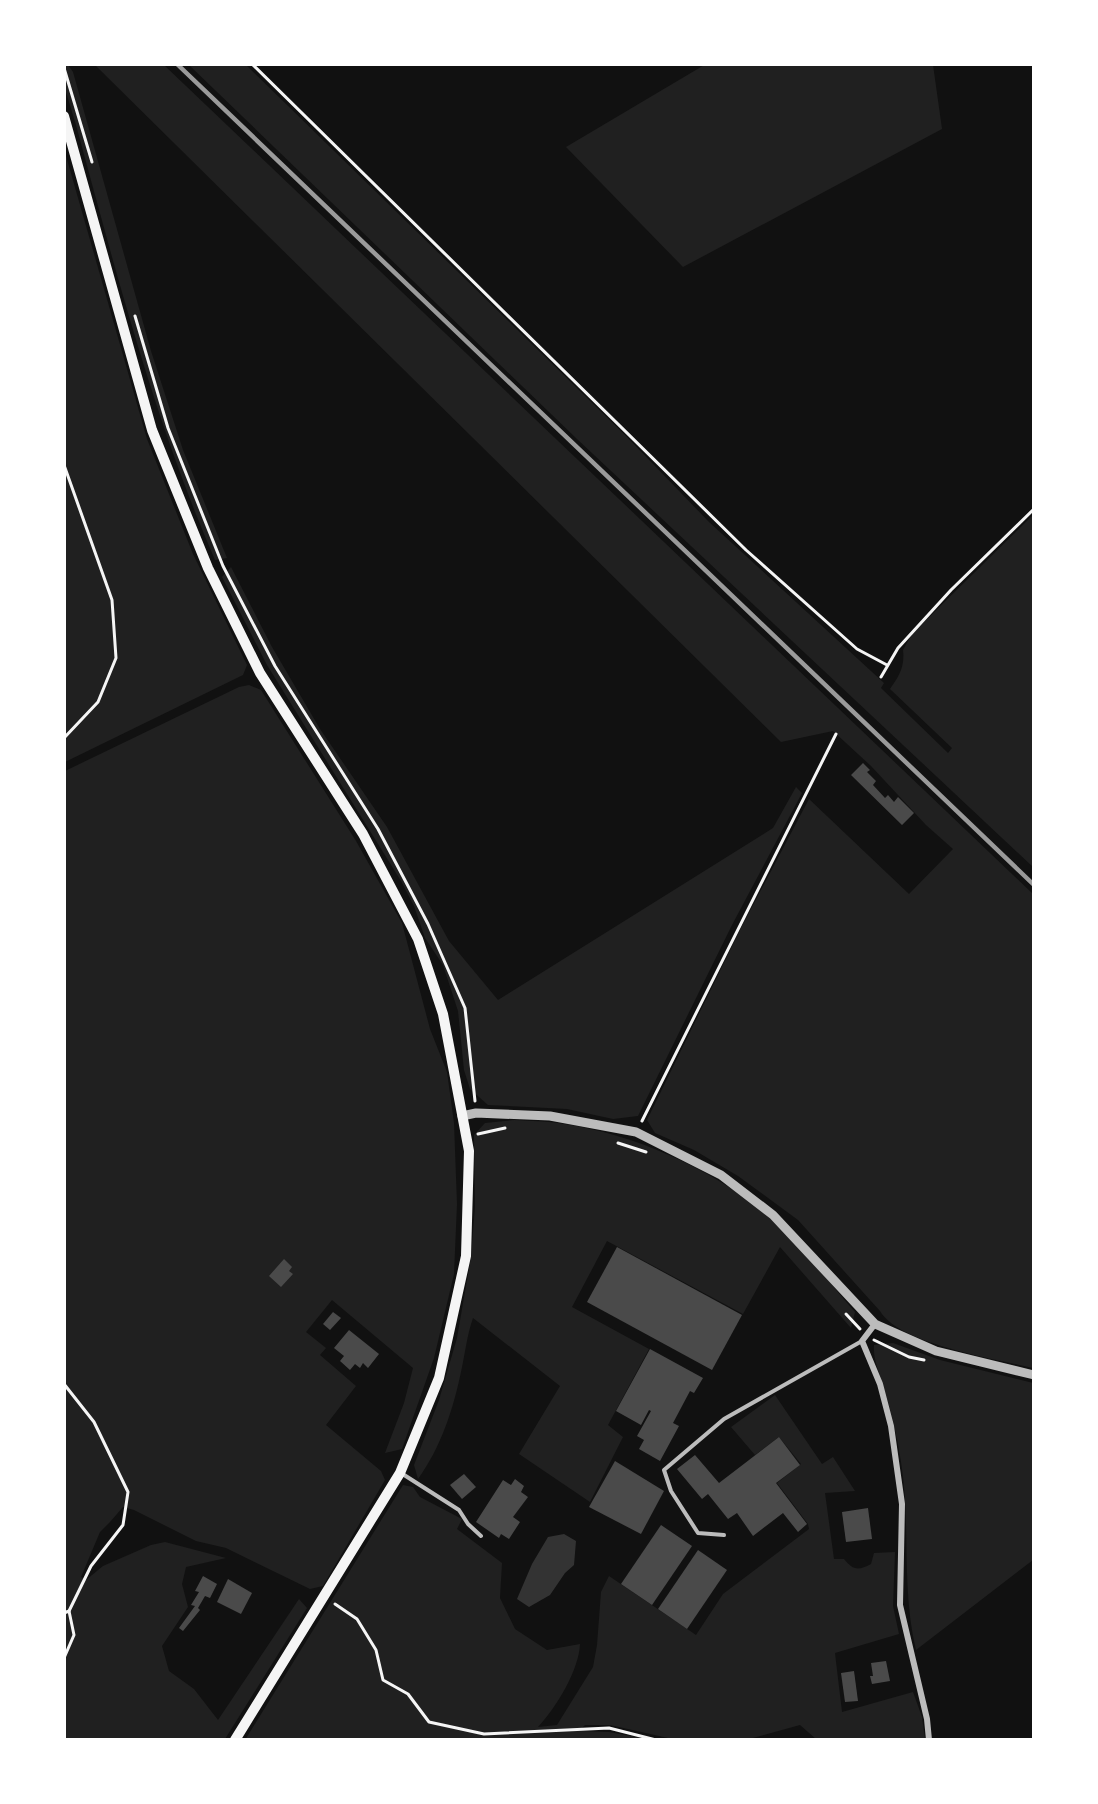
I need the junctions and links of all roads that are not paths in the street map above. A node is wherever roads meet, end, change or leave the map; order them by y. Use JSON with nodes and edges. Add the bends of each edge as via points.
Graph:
{"nodes":[{"id":1,"x":64,"y":116,"type":"edge"},
{"id":2,"x":462,"y":1116,"type":"junction"},
{"id":3,"x":875,"y":1324,"type":"junction"},
{"id":4,"x":864,"y":1339,"type":"junction"},
{"id":5,"x":1034,"y":1375,"type":"edge"},
{"id":6,"x":400,"y":1473,"type":"junction"},
{"id":7,"x":724,"y":1535,"type":"dead end"},
{"id":8,"x":481,"y":1536,"type":"dead end"},
{"id":9,"x":235,"y":1740,"type":"edge"},
{"id":10,"x":929,"y":1740,"type":"edge"}],
"edges":[{"from":1,"to":2,"type":"main road","via":[[156,441],[208,568],[260,673],[363,834],[418,939],[443,1014]]},
{"from":2,"to":3,"type":"street","via":[[550,1116],[636,1132],[721,1175],[773,1215]]},
{"from":2,"to":6,"type":"main road","via":[[469,1151],[466,1256],[439,1378]]},
{"from":3,"to":4,"type":"street"},
{"from":3,"to":5,"type":"street","via":[[936,1351]]},
{"from":4,"to":7,"type":"lane","via":[[724,1419],[664,1470],[671,1491],[698,1533]]},
{"from":4,"to":10,"type":"street","via":[[891,1426],[902,1504],[900,1605]]},
{"from":6,"to":8,"type":"lane","via":[[459,1510]]},
{"from":6,"to":9,"type":"main road"}]}
